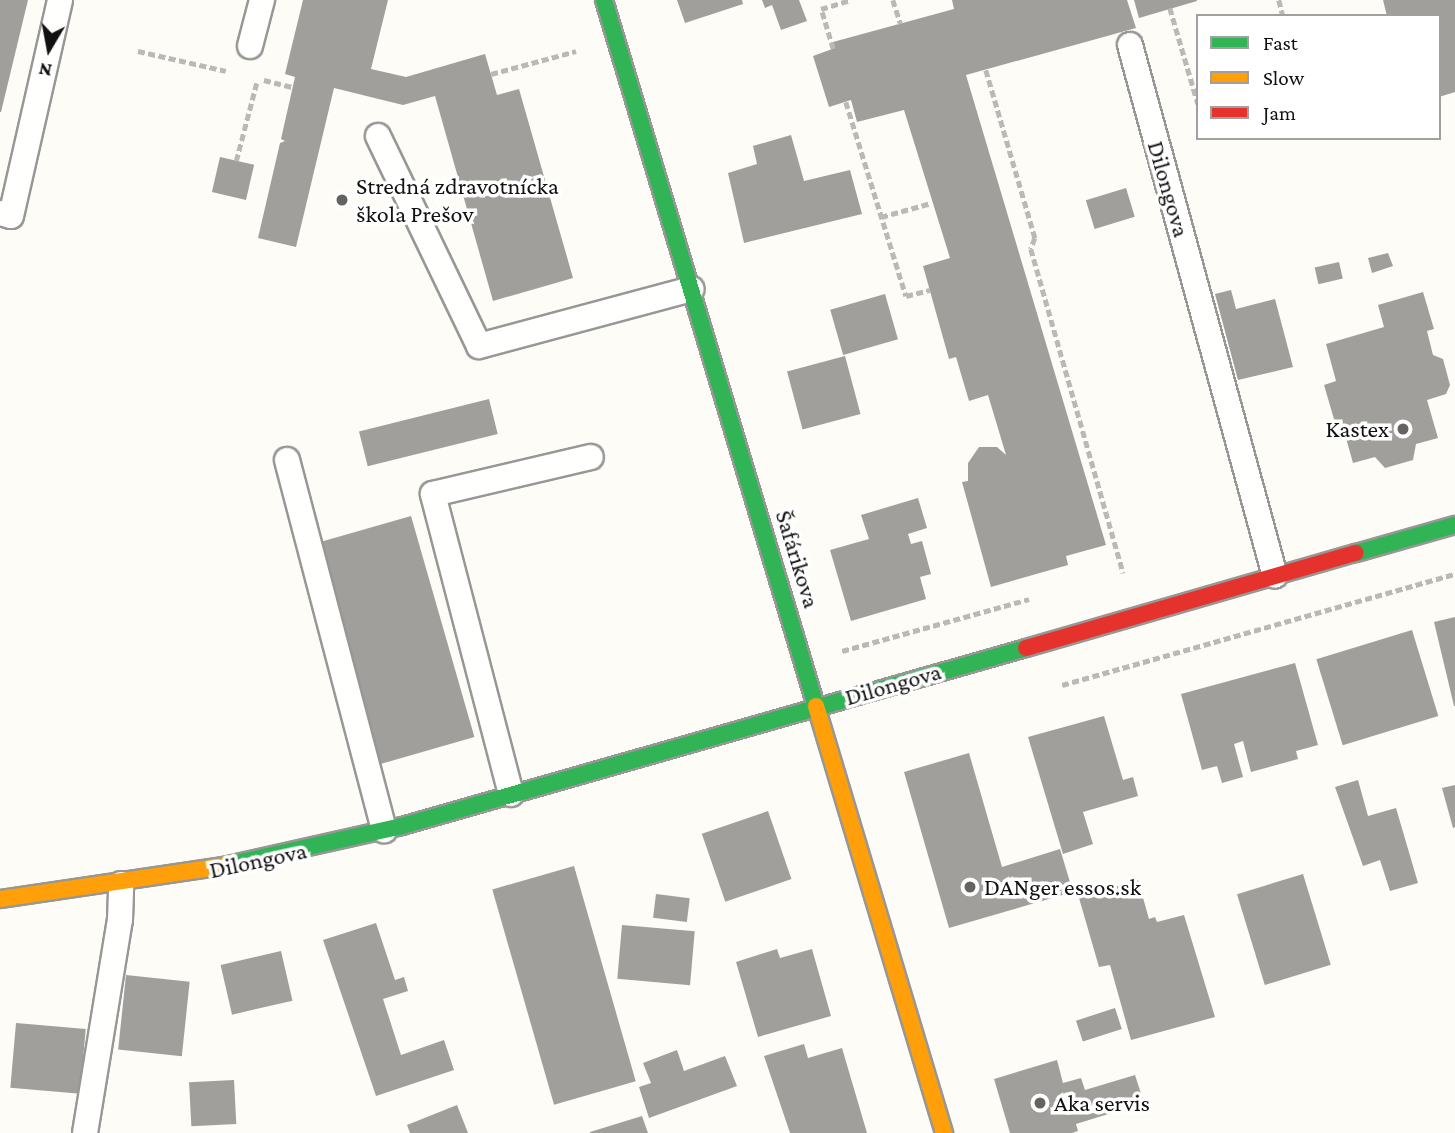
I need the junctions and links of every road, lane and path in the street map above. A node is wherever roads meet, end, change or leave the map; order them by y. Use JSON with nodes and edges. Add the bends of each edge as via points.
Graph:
{"nodes":[{"id":1,"x":60,"y":0,"type":"edge"},
{"id":2,"x":262,"y":0,"type":"edge"},
{"id":3,"x":604,"y":0,"type":"edge"},
{"id":4,"x":850,"y":0,"type":"edge"},
{"id":5,"x":893,"y":0,"type":"edge"},
{"id":6,"x":1170,"y":8,"type":"dead end"},
{"id":7,"x":901,"y":24,"type":"dead end"},
{"id":8,"x":1130,"y":45,"type":"dead end"},
{"id":9,"x":250,"y":46,"type":"dead end"},
{"id":10,"x":833,"y":49,"type":"dead end"},
{"id":11,"x":580,"y":50,"type":"dead end"},
{"id":12,"x":138,"y":51,"type":"dead end"},
{"id":13,"x":986,"y":70,"type":"dead end"},
{"id":14,"x":231,"y":72,"type":"dead end"},
{"id":15,"x":491,"y":74,"type":"dead end"},
{"id":16,"x":244,"y":76,"type":"dead end"},
{"id":17,"x":257,"y":79,"type":"junction"},
{"id":18,"x":293,"y":87,"type":"dead end"},
{"id":19,"x":1196,"y":97,"type":"edge"},
{"id":20,"x":846,"y":102,"type":"dead end"},
{"id":21,"x":378,"y":136,"type":"dead end"},
{"id":22,"x":236,"y":161,"type":"dead end"},
{"id":23,"x":931,"y":203,"type":"dead end"},
{"id":24,"x":0,"y":213,"type":"edge"},
{"id":25,"x":881,"y":217,"type":"junction"},
{"id":26,"x":692,"y":289,"type":"junction"},
{"id":27,"x":930,"y":290,"type":"dead end"},
{"id":28,"x":591,"y":457,"type":"dead end"},
{"id":29,"x":287,"y":460,"type":"dead end"},
{"id":30,"x":1455,"y":525,"type":"edge"},
{"id":31,"x":1123,"y":573,"type":"dead end"},
{"id":32,"x":1455,"y":574,"type":"edge"},
{"id":33,"x":1275,"y":576,"type":"junction"},
{"id":34,"x":1049,"y":688,"type":"dead end"},
{"id":35,"x":819,"y":705,"type":"junction"},
{"id":36,"x":511,"y":793,"type":"junction"},
{"id":37,"x":384,"y":831,"type":"junction"},
{"id":38,"x":121,"y":884,"type":"junction"},
{"id":39,"x":0,"y":899,"type":"edge"},
{"id":40,"x":85,"y":1133,"type":"edge"},
{"id":41,"x":944,"y":1133,"type":"edge"}],
"edges":[{"from":1,"to":24,"type":"lane","via":[[11,216]]},
{"from":2,"to":9,"type":"lane"},
{"from":3,"to":26,"type":"street","name":"Šafárikova"},
{"from":4,"to":10,"type":"path","via":[[821,9]]},
{"from":5,"to":7,"type":"path"},
{"from":6,"to":19,"type":"path"},
{"from":8,"to":33,"type":"lane","name":"Dilongova"},
{"from":11,"to":15,"type":"path"},
{"from":12,"to":14,"type":"path"},
{"from":13,"to":31,"type":"path","via":[[1035,238],[1031,249]]},
{"from":16,"to":17,"type":"path"},
{"from":17,"to":18,"type":"path"},
{"from":17,"to":22,"type":"path"},
{"from":20,"to":25,"type":"path"},
{"from":21,"to":26,"type":"lane","via":[[479,346]]},
{"from":23,"to":25,"type":"path"},
{"from":25,"to":27,"type":"path","via":[[906,296]]},
{"from":26,"to":35,"type":"street","name":"Šafárikova"},
{"from":28,"to":36,"type":"lane","via":[[433,494]]},
{"from":29,"to":37,"type":"lane"},
{"from":30,"to":33,"type":"street","name":"Dilongova"},
{"from":32,"to":34,"type":"path"},
{"from":33,"to":35,"type":"street","name":"Dilongova"},
{"from":35,"to":36,"type":"street","name":"Dilongova"},
{"from":35,"to":41,"type":"street","name":"Šafárikova"},
{"from":36,"to":37,"type":"street","name":"Dilongova"},
{"from":37,"to":38,"type":"street","name":"Dilongova","via":[[251,862]]},
{"from":38,"to":39,"type":"street","name":"Dilongova"},
{"from":38,"to":40,"type":"lane","via":[[120,920]]}]}
